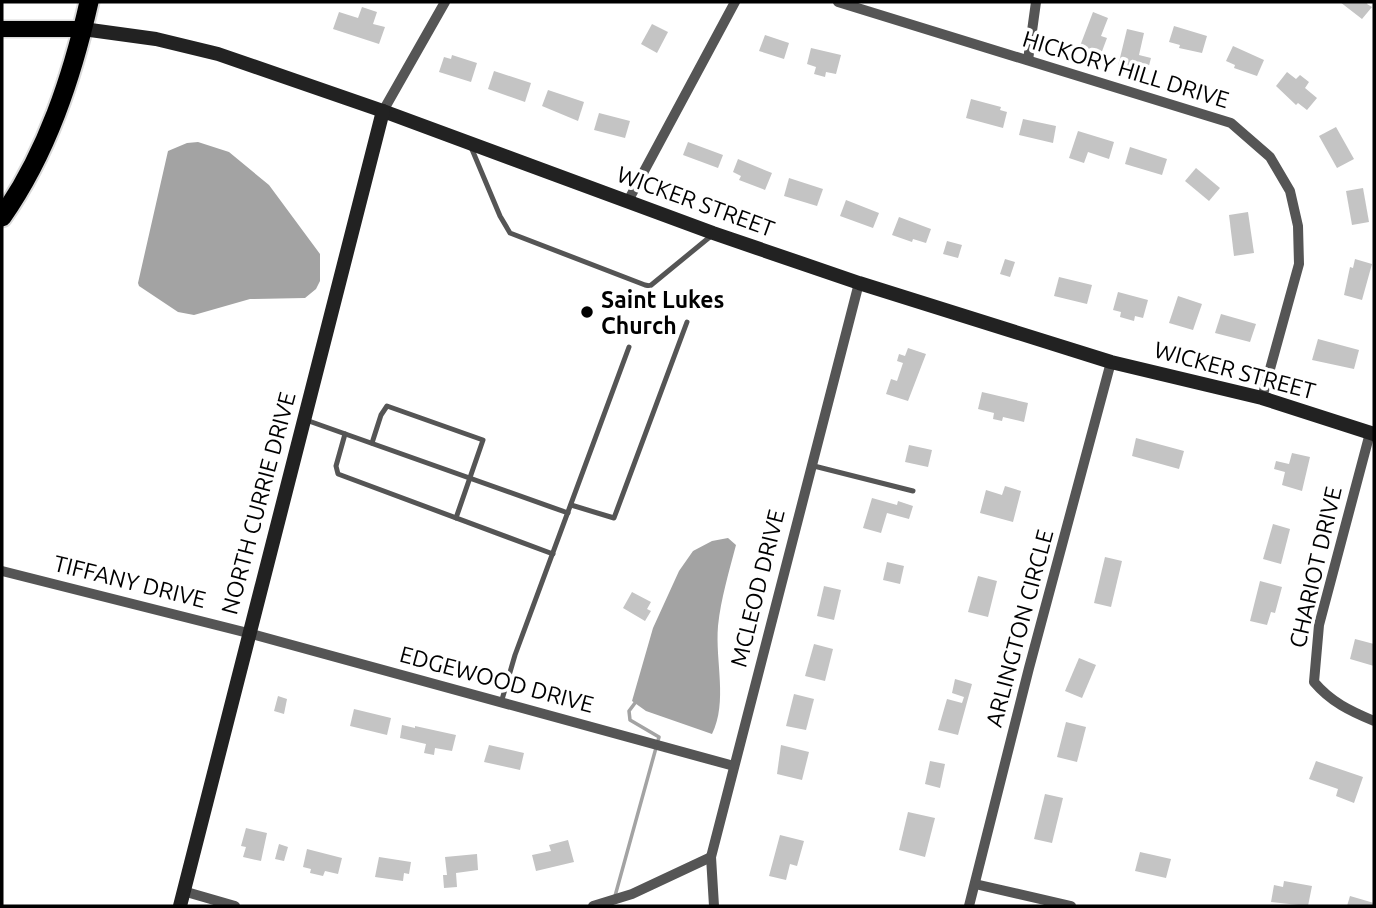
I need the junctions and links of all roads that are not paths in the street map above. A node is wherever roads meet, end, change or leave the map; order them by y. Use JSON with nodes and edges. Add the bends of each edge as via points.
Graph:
{"nodes":[{"id":1,"x":89,"y":2,"type":"edge"},
{"id":2,"x":445,"y":2,"type":"edge"},
{"id":3,"x":735,"y":2,"type":"edge"},
{"id":4,"x":838,"y":2,"type":"edge"},
{"id":5,"x":1036,"y":2,"type":"edge"},
{"id":6,"x":2,"y":29,"type":"edge"},
{"id":7,"x":83,"y":29,"type":"junction"},
{"id":8,"x":1028,"y":60,"type":"junction"},
{"id":9,"x":383,"y":111,"type":"junction"},
{"id":10,"x":470,"y":143,"type":"junction"},
{"id":11,"x":628,"y":201,"type":"junction"},
{"id":12,"x":2,"y":217,"type":"edge"},
{"id":13,"x":713,"y":233,"type":"junction"},
{"id":14,"x":859,"y":283,"type":"junction"},
{"id":15,"x":687,"y":322,"type":"dead end"},
{"id":16,"x":629,"y":347,"type":"dead end"},
{"id":17,"x":1111,"y":362,"type":"junction"},
{"id":18,"x":1262,"y":398,"type":"junction"},
{"id":19,"x":303,"y":419,"type":"junction"},
{"id":20,"x":1372,"y":433,"type":"edge"},
{"id":21,"x":345,"y":434,"type":"junction"},
{"id":22,"x":372,"y":443,"type":"junction"},
{"id":23,"x":810,"y":465,"type":"junction"},
{"id":24,"x":470,"y":478,"type":"junction"},
{"id":25,"x":913,"y":491,"type":"dead end"},
{"id":26,"x":571,"y":505,"type":"junction"},
{"id":27,"x":568,"y":513,"type":"junction"},
{"id":28,"x":456,"y":518,"type":"junction"},
{"id":29,"x":553,"y":554,"type":"junction"},
{"id":30,"x":2,"y":571,"type":"edge"},
{"id":31,"x":248,"y":633,"type":"junction"},
{"id":32,"x":501,"y":703,"type":"junction"},
{"id":33,"x":1374,"y":721,"type":"edge"},
{"id":34,"x":734,"y":766,"type":"junction"},
{"id":35,"x":711,"y":858,"type":"junction"},
{"id":36,"x":975,"y":884,"type":"junction"},
{"id":37,"x":183,"y":891,"type":"junction"},
{"id":38,"x":180,"y":906,"type":"edge"},
{"id":39,"x":235,"y":906,"type":"edge"},
{"id":40,"x":593,"y":906,"type":"edge"},
{"id":41,"x":714,"y":906,"type":"edge"},
{"id":42,"x":969,"y":906,"type":"edge"},
{"id":43,"x":1071,"y":906,"type":"edge"}],
"edges":[{"from":1,"to":7,"type":"highway"},
{"from":2,"to":9,"type":"street"},
{"from":3,"to":11,"type":"street"},
{"from":4,"to":8,"type":"street","name":"HICKORY HILL DRIVE"},
{"from":5,"to":8,"type":"street"},
{"from":6,"to":7,"type":"main road","name":"WICKER STREET"},
{"from":7,"to":9,"type":"main road","name":"WICKER STREET","via":[[218,54]]},
{"from":7,"to":12,"type":"highway","via":[[54,120],[23,187]]},
{"from":8,"to":18,"type":"street","name":"HICKORY HILL DRIVE","via":[[1231,122],[1270,157],[1290,191],[1298,226],[1299,264]]},
{"from":9,"to":10,"type":"main road","name":"WICKER STREET"},
{"from":9,"to":19,"type":"main road","name":"NORTH CURRIE DRIVE"},
{"from":10,"to":11,"type":"main road","name":"WICKER STREET"},
{"from":10,"to":13,"type":"lane","via":[[510,233],[645,285],[650,286]]},
{"from":11,"to":13,"type":"main road","name":"WICKER STREET"},
{"from":13,"to":14,"type":"main road","name":"WICKER STREET"},
{"from":14,"to":17,"type":"main road","name":"WICKER STREET"},
{"from":14,"to":23,"type":"street","name":"MCLEOD DRIVE"},
{"from":15,"to":26,"type":"lane","via":[[614,518]]},
{"from":16,"to":26,"type":"lane"},
{"from":17,"to":18,"type":"main road","name":"WICKER STREET"},
{"from":17,"to":36,"type":"street","name":"ARLINGTON CIRCLE"},
{"from":18,"to":20,"type":"main road","name":"WICKER STREET"},
{"from":19,"to":21,"type":"lane"},
{"from":19,"to":31,"type":"main road","name":"NORTH CURRIE DRIVE"},
{"from":20,"to":33,"type":"street","name":"CHARIOT DRIVE","via":[[1319,625],[1314,682],[1343,708]]},
{"from":21,"to":22,"type":"lane"},
{"from":21,"to":28,"type":"lane","via":[[338,474]]},
{"from":22,"to":24,"type":"lane"},
{"from":22,"to":24,"type":"lane","via":[[387,406],[483,440]]},
{"from":23,"to":25,"type":"lane"},
{"from":23,"to":34,"type":"street","name":"MCLEOD DRIVE"},
{"from":24,"to":27,"type":"lane"},
{"from":24,"to":28,"type":"lane"},
{"from":26,"to":27,"type":"lane"},
{"from":27,"to":29,"type":"lane"},
{"from":28,"to":29,"type":"lane"},
{"from":29,"to":32,"type":"lane"},
{"from":30,"to":31,"type":"street","name":"TIFFANY DRIVE"},
{"from":31,"to":32,"type":"street","name":"EDGEWOOD DRIVE"},
{"from":31,"to":37,"type":"main road","name":"NORTH CURRIE DRIVE"},
{"from":32,"to":34,"type":"street","name":"EDGEWOOD DRIVE"},
{"from":34,"to":35,"type":"street","name":"MCLEOD DRIVE"},
{"from":35,"to":40,"type":"street","via":[[632,894]]},
{"from":35,"to":41,"type":"street","name":"MCLEOD DRIVE"},
{"from":36,"to":42,"type":"street","name":"ARLINGTON CIRCLE"},
{"from":36,"to":43,"type":"street"},
{"from":37,"to":38,"type":"main road","name":"NORTH CURRIE DRIVE"},
{"from":37,"to":39,"type":"street"}]}
